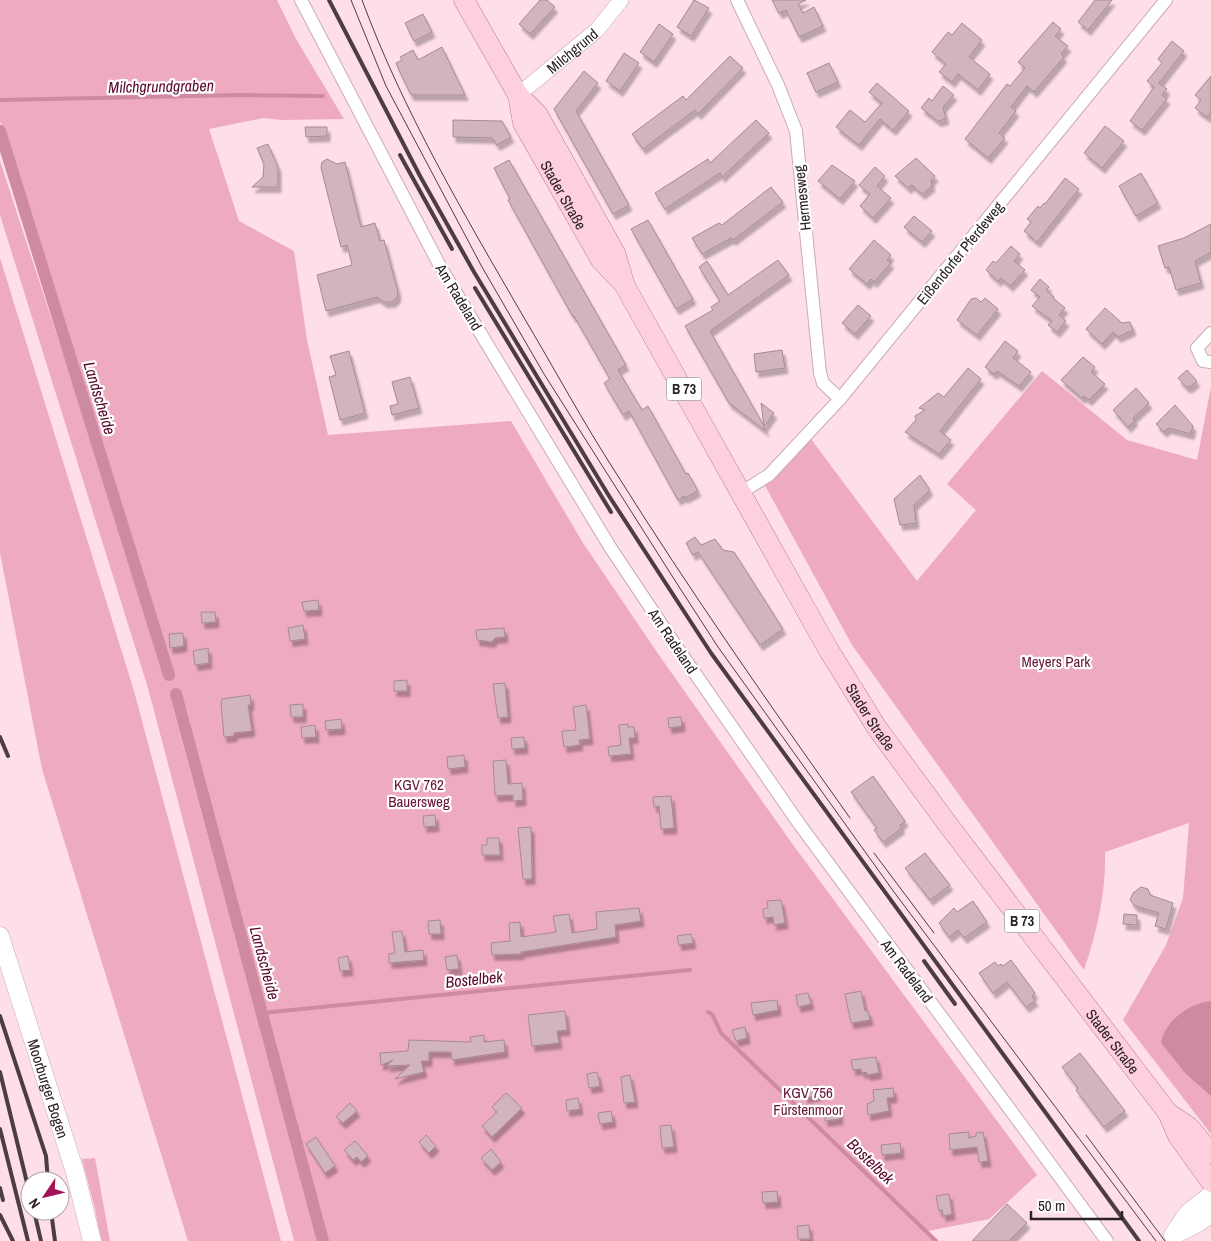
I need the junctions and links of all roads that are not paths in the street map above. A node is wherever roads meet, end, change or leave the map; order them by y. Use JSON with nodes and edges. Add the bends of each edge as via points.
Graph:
{"nodes":[{"id":1,"x":301,"y":0,"type":"edge"},
{"id":2,"x":464,"y":0,"type":"edge"},
{"id":3,"x":621,"y":0,"type":"edge"},
{"id":4,"x":737,"y":0,"type":"edge"},
{"id":5,"x":1166,"y":0,"type":"edge"},
{"id":6,"x":518,"y":95,"type":"junction"},
{"id":7,"x":1211,"y":333,"type":"edge"},
{"id":8,"x":1211,"y":362,"type":"edge"},
{"id":9,"x":840,"y":399,"type":"junction"},
{"id":10,"x":742,"y":492,"type":"junction"},
{"id":11,"x":0,"y":936,"type":"edge"},
{"id":12,"x":1168,"y":1113,"type":"junction"},
{"id":13,"x":1211,"y":1153,"type":"edge"},
{"id":14,"x":1211,"y":1182,"type":"edge"},
{"id":15,"x":1211,"y":1195,"type":"edge"},
{"id":16,"x":1211,"y":1214,"type":"edge"},
{"id":17,"x":1169,"y":1238,"type":"edge"},
{"id":18,"x":92,"y":1241,"type":"edge"},
{"id":19,"x":1107,"y":1241,"type":"edge"}],
"edges":[{"from":1,"to":19,"type":"street","name":"Am Radeland","via":[[441,268],[610,547],[800,825]]},
{"from":2,"to":6,"type":"main road","name":"Stader Straße","number":"B 73"},
{"from":3,"to":6,"type":"street","name":"Milchgrund","via":[[597,30]]},
{"from":4,"to":9,"type":"street","name":"Hermesweg","via":[[778,84],[796,131],[820,373],[823,383]]},
{"from":5,"to":9,"type":"street","name":"Eißendorfer Pferdeweg"},
{"from":6,"to":10,"type":"main road","name":"Stader Straße","number":"B 73","via":[[528,132],[601,260],[625,286]]},
{"from":7,"to":8,"type":"street","via":[[1197,348],[1203,360]]},
{"from":9,"to":10,"type":"street","name":"Eißendorfer Pferdeweg","via":[[778,467]]},
{"from":10,"to":12,"type":"main road","name":"Stader Straße","number":"B 73","via":[[828,649],[877,728]]},
{"from":11,"to":18,"type":"main road","name":"Moorburger Bogen","via":[[70,1155]]},
{"from":12,"to":13,"type":"main road","name":"Stader Straße","number":"B 73","via":[[1189,1127]]},
{"from":12,"to":14,"type":"main road","name":"Stader Straße","number":"B 73","via":[[1178,1136]]},
{"from":15,"to":17,"type":"main road","via":[[1188,1213]]},
{"from":16,"to":17,"type":"main road"}]}
